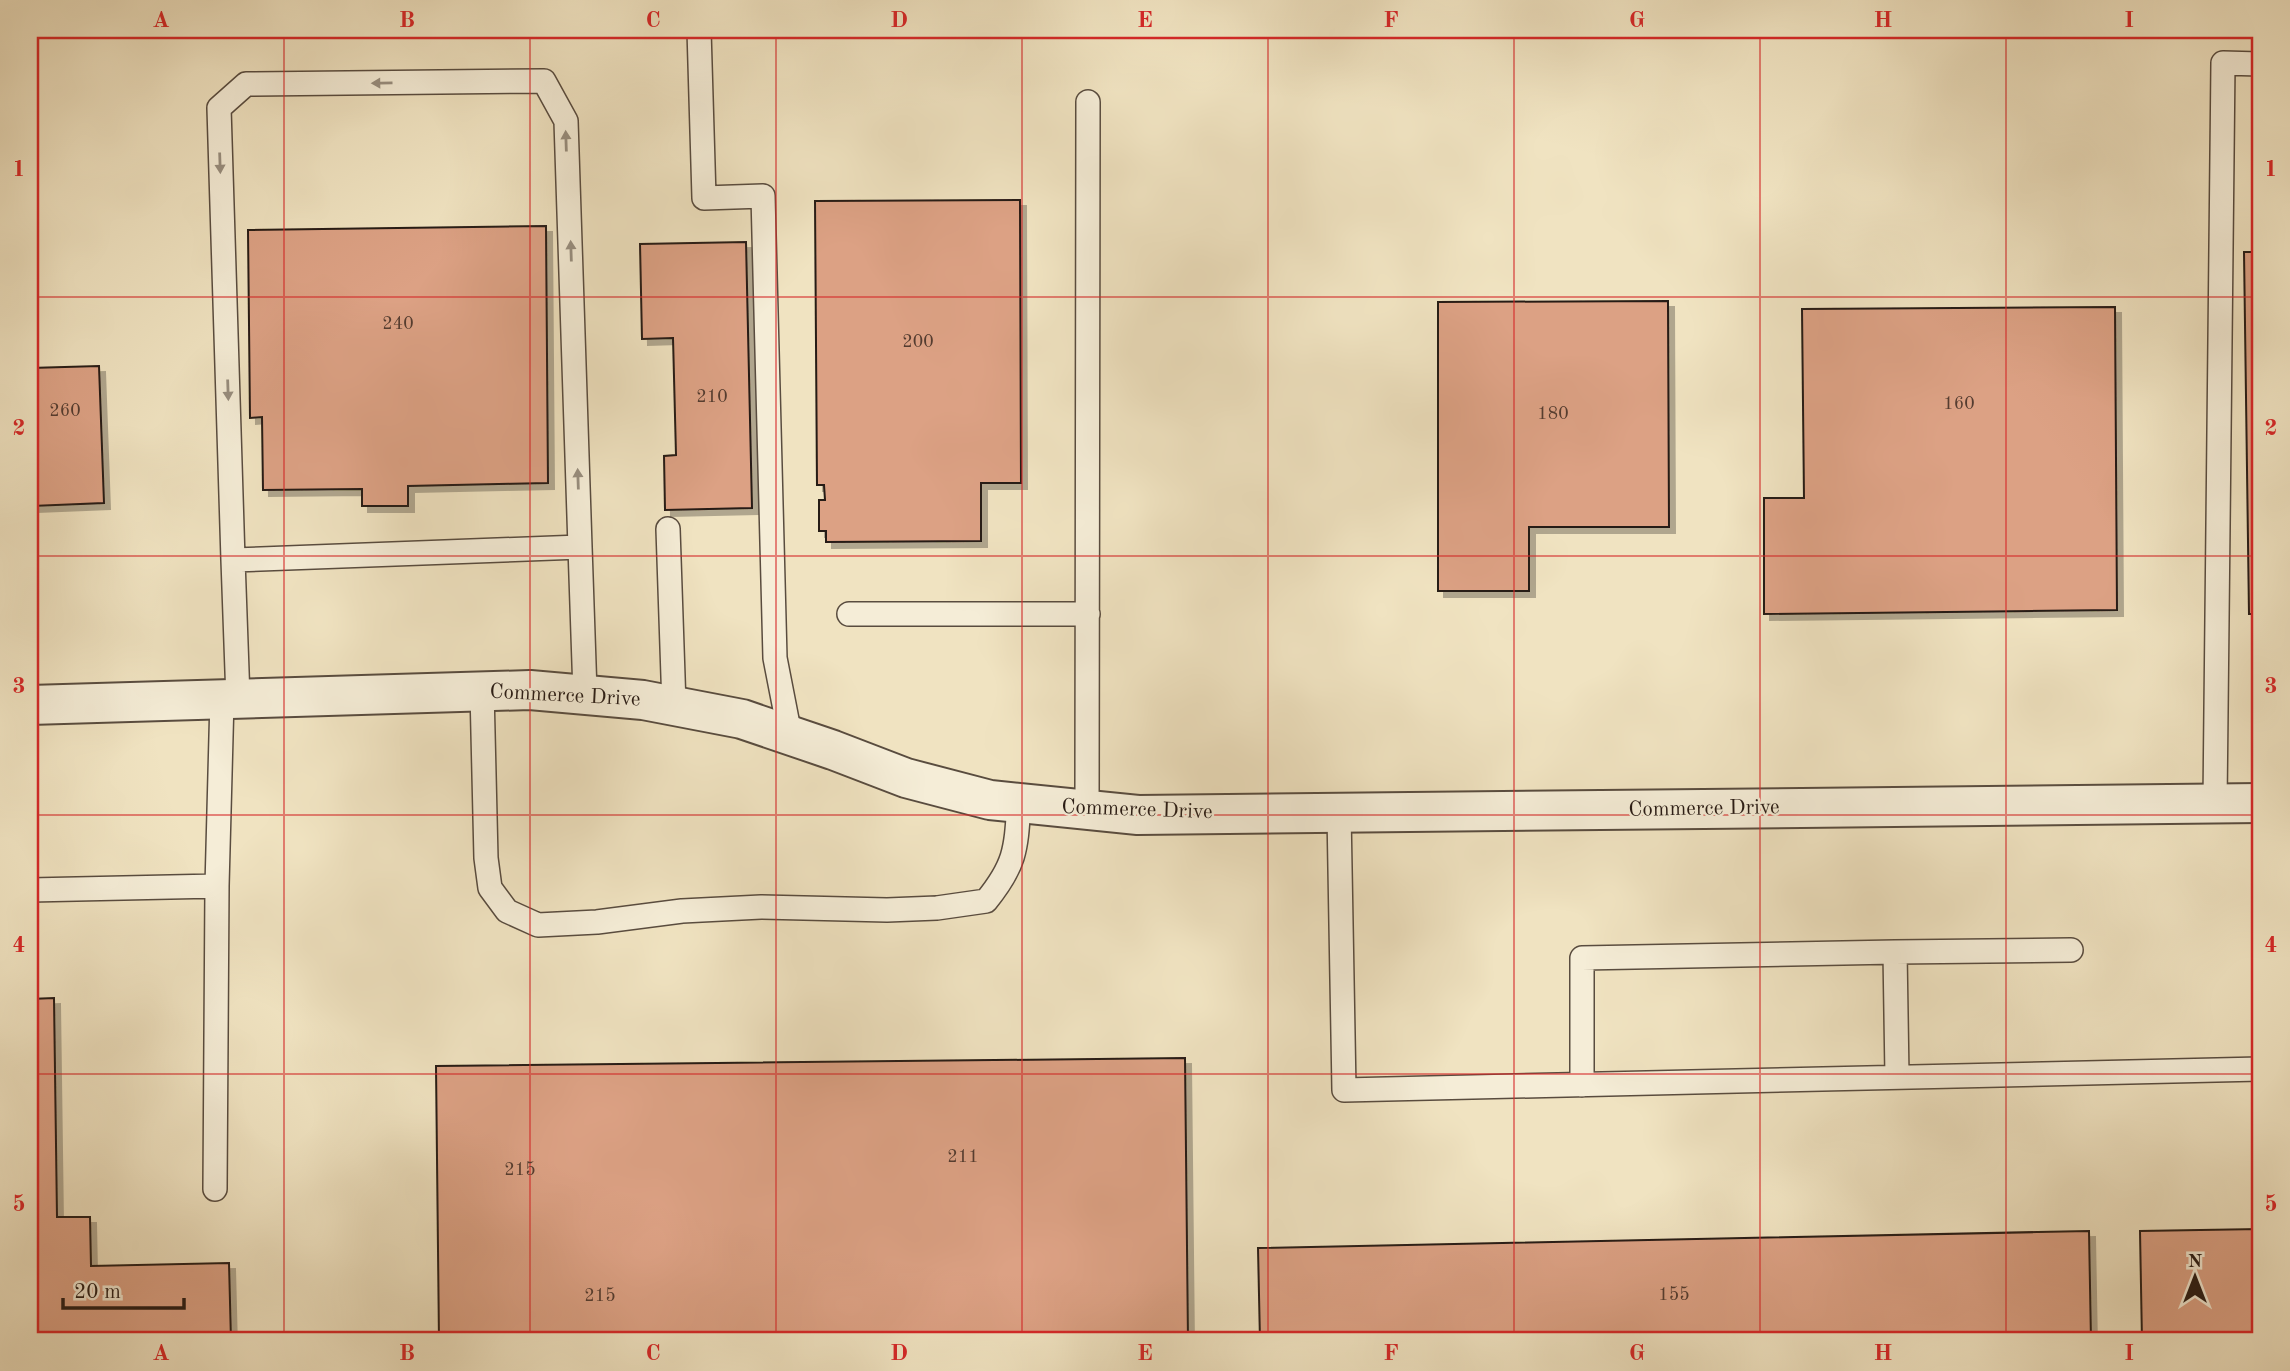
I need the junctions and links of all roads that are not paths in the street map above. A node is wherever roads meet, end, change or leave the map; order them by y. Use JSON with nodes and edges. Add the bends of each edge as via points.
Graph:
{"nodes":[{"id":1,"x":699,"y":30,"type":"edge"},
{"id":2,"x":2260,"y":64,"type":"edge"},
{"id":3,"x":1088,"y":102,"type":"dead end"},
{"id":4,"x":668,"y":529,"type":"dead end"},
{"id":5,"x":580,"y":547,"type":"junction"},
{"id":6,"x":233,"y":560,"type":"junction"},
{"id":7,"x":849,"y":614,"type":"dead end"},
{"id":8,"x":1088,"y":614,"type":"junction"},
{"id":9,"x":482,"y":691,"type":"junction"},
{"id":10,"x":585,"y":693,"type":"junction"},
{"id":11,"x":230,"y":699,"type":"junction"},
{"id":12,"x":30,"y":705,"type":"edge"},
{"id":13,"x":674,"y":706,"type":"junction"},
{"id":14,"x":790,"y":735,"type":"junction"},
{"id":15,"x":1019,"y":803,"type":"junction"},
{"id":16,"x":2215,"y":803,"type":"junction"},
{"id":17,"x":2260,"y":803,"type":"edge"},
{"id":18,"x":1087,"y":811,"type":"junction"},
{"id":19,"x":1339,"y":813,"type":"junction"},
{"id":20,"x":217,"y":886,"type":"junction"},
{"id":21,"x":30,"y":890,"type":"edge"},
{"id":22,"x":2071,"y":950,"type":"dead end"},
{"id":23,"x":1895,"y":952,"type":"junction"},
{"id":24,"x":2260,"y":1069,"type":"edge"},
{"id":25,"x":1897,"y":1076,"type":"junction"},
{"id":26,"x":1582,"y":1084,"type":"junction"},
{"id":27,"x":215,"y":1189,"type":"dead end"}],
"edges":[{"from":1,"to":14,"type":"lane","via":[[704,198],[764,196],[775,658]]},
{"from":2,"to":16,"type":"lane","via":[[2223,63]]},
{"from":3,"to":8,"type":"lane"},
{"from":4,"to":13,"type":"lane"},
{"from":5,"to":6,"type":"lane"},
{"from":5,"to":6,"type":"lane","one_way":true,"via":[[566,121],[544,81],[246,84],[219,108]]},
{"from":5,"to":10,"type":"lane"},
{"from":6,"to":11,"type":"lane"},
{"from":7,"to":8,"type":"lane"},
{"from":8,"to":18,"type":"lane"},
{"from":9,"to":10,"type":"street","name":"Commerce Drive"},
{"from":9,"to":11,"type":"street","name":"Commerce Drive"},
{"from":9,"to":15,"type":"lane","via":[[489,888],[507,911],[538,925],[682,911],[761,907],[887,911],[986,901],[1004,879],[1016,848]]},
{"from":10,"to":13,"type":"street","name":"Commerce Drive"},
{"from":11,"to":12,"type":"street","name":"Commerce Drive"},
{"from":11,"to":20,"type":"lane"},
{"from":13,"to":14,"type":"street","name":"Commerce Drive","via":[[742,719]]},
{"from":14,"to":15,"type":"street","name":"Commerce Drive","via":[[906,778]]},
{"from":15,"to":18,"type":"street","name":"Commerce Drive"},
{"from":16,"to":17,"type":"street","name":"Commerce Drive"},
{"from":16,"to":19,"type":"street","name":"Commerce Drive"},
{"from":18,"to":19,"type":"street","name":"Commerce Drive","via":[[1138,815]]},
{"from":19,"to":26,"type":"lane","via":[[1345,1090]]},
{"from":20,"to":21,"type":"lane"},
{"from":20,"to":27,"type":"lane"},
{"from":22,"to":23,"type":"lane"},
{"from":23,"to":25,"type":"lane"},
{"from":23,"to":26,"type":"lane","via":[[1582,958]]},
{"from":24,"to":25,"type":"lane"},
{"from":25,"to":26,"type":"lane"}]}
